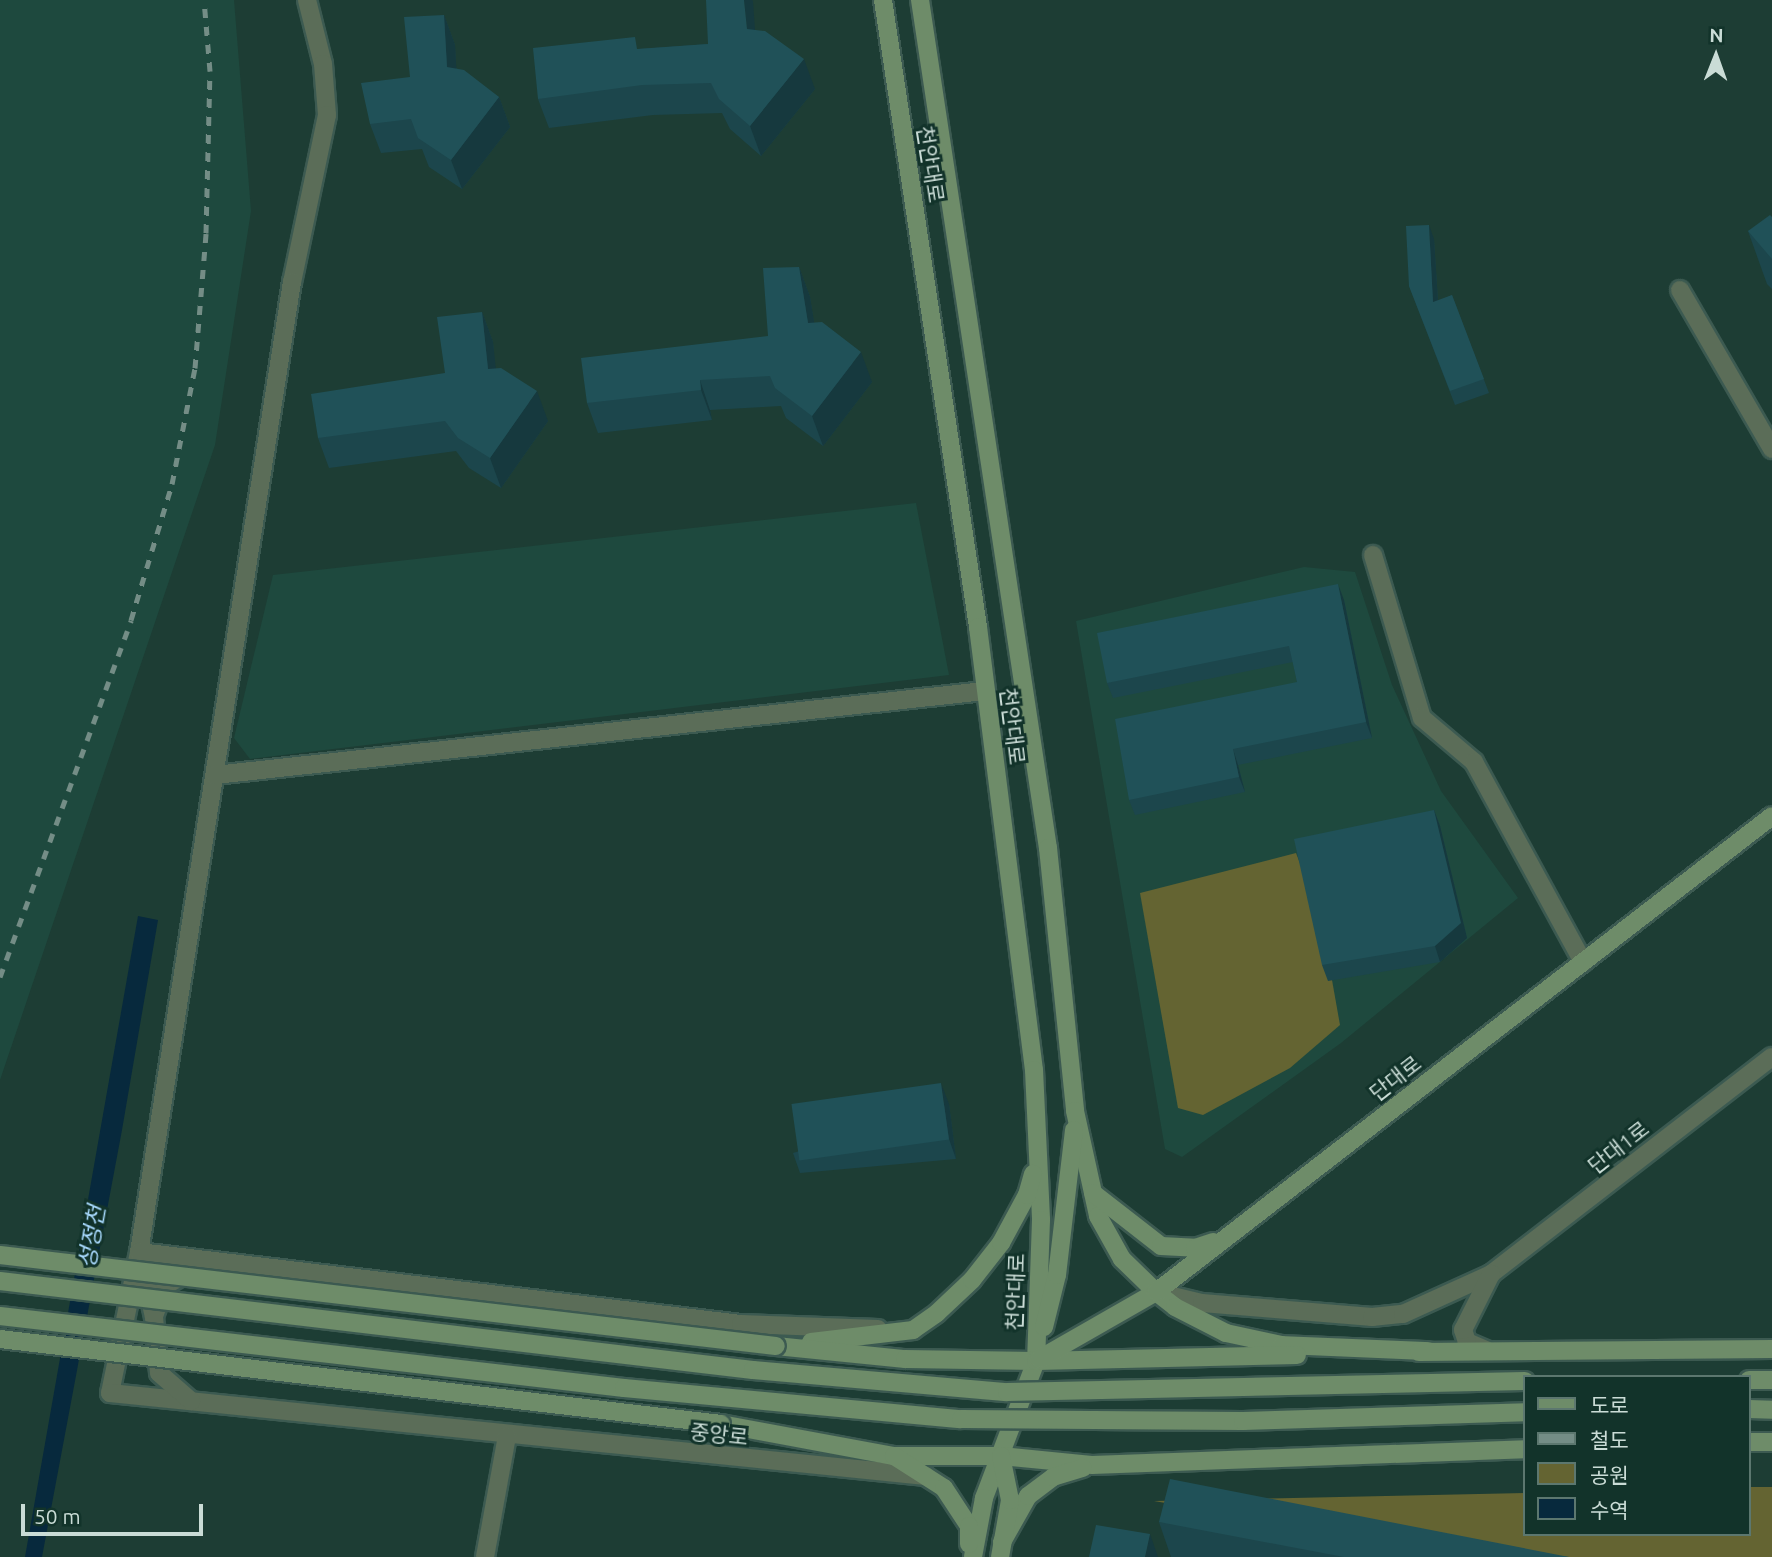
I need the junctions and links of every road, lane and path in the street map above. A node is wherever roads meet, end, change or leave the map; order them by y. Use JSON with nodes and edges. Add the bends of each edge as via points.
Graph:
{"nodes":[{"id":1,"x":307,"y":0,"type":"edge"},
{"id":2,"x":883,"y":0,"type":"edge"},
{"id":3,"x":920,"y":0,"type":"edge"},
{"id":4,"x":1680,"y":290,"type":"dead end"},
{"id":5,"x":1772,"y":449,"type":"edge"},
{"id":6,"x":1373,"y":555,"type":"dead end"},
{"id":7,"x":985,"y":691,"type":"junction"},
{"id":8,"x":215,"y":775,"type":"junction"},
{"id":9,"x":1772,"y":816,"type":"edge"},
{"id":10,"x":1583,"y":962,"type":"junction"},
{"id":11,"x":1772,"y":1057,"type":"edge"},
{"id":12,"x":1075,"y":1111,"type":"junction"},
{"id":13,"x":1038,"y":1154,"type":"junction"},
{"id":14,"x":1093,"y":1193,"type":"junction"},
{"id":15,"x":1227,"y":1237,"type":"junction"},
{"id":16,"x":139,"y":1252,"type":"junction"},
{"id":17,"x":0,"y":1255,"type":"edge"},
{"id":18,"x":210,"y":1259,"type":"junction"},
{"id":19,"x":1491,"y":1274,"type":"junction"},
{"id":20,"x":0,"y":1281,"type":"edge"},
{"id":21,"x":1156,"y":1292,"type":"junction"},
{"id":22,"x":0,"y":1316,"type":"edge"},
{"id":23,"x":154,"y":1317,"type":"junction"},
{"id":24,"x":914,"y":1330,"type":"junction"},
{"id":25,"x":0,"y":1339,"type":"edge"},
{"id":26,"x":776,"y":1346,"type":"junction"},
{"id":27,"x":1772,"y":1349,"type":"edge"},
{"id":28,"x":1486,"y":1350,"type":"junction"},
{"id":29,"x":1428,"y":1352,"type":"junction"},
{"id":30,"x":1036,"y":1361,"type":"junction"},
{"id":31,"x":1751,"y":1380,"type":"edge"},
{"id":32,"x":1772,"y":1380,"type":"edge"},
{"id":33,"x":1524,"y":1381,"type":"edge"},
{"id":34,"x":191,"y":1401,"type":"junction"},
{"id":35,"x":1751,"y":1409,"type":"edge"},
{"id":36,"x":1772,"y":1410,"type":"edge"},
{"id":37,"x":1524,"y":1412,"type":"edge"},
{"id":38,"x":508,"y":1436,"type":"junction"},
{"id":39,"x":1751,"y":1442,"type":"edge"},
{"id":40,"x":1772,"y":1442,"type":"edge"},
{"id":41,"x":1524,"y":1449,"type":"edge"},
{"id":42,"x":894,"y":1456,"type":"junction"},
{"id":43,"x":1001,"y":1456,"type":"junction"},
{"id":44,"x":1092,"y":1465,"type":"junction"},
{"id":45,"x":926,"y":1476,"type":"junction"},
{"id":46,"x":1001,"y":1550,"type":"edge"},
{"id":47,"x":485,"y":1557,"type":"edge"},
{"id":48,"x":971,"y":1557,"type":"edge"}],
"edges":[{"from":1,"to":8,"type":"street","via":[[323,64],[327,115],[292,282]]},
{"from":2,"to":7,"type":"main road","name":"천안대로"},
{"from":3,"to":12,"type":"main road","name":"천안대로","via":[[1048,848]]},
{"from":4,"to":5,"type":"street"},
{"from":6,"to":10,"type":"street","via":[[1422,718],[1474,762]]},
{"from":7,"to":8,"type":"street"},
{"from":7,"to":13,"type":"main road","name":"천안대로","via":[[1034,1070]]},
{"from":8,"to":16,"type":"street"},
{"from":9,"to":10,"type":"main road","name":"단대로"},
{"from":10,"to":15,"type":"main road","name":"단대로"},
{"from":11,"to":19,"type":"street","name":"단대1로"},
{"from":12,"to":14,"type":"main road"},
{"from":12,"to":30,"type":"main road","via":[[1057,1275]]},
{"from":13,"to":24,"type":"main road","via":[[1027,1195],[1001,1243],[972,1280]]},
{"from":13,"to":30,"type":"main road","name":"천안대로","via":[[1041,1220]]},
{"from":14,"to":15,"type":"main road","via":[[1161,1246],[1195,1248]]},
{"from":14,"to":21,"type":"main road","via":[[1098,1216],[1122,1259]]},
{"from":15,"to":21,"type":"main road","name":"단대로"},
{"from":16,"to":18,"type":"street"},
{"from":16,"to":23,"type":"street"},
{"from":16,"to":34,"type":"street","name":"중앙로","via":[[110,1393]]},
{"from":17,"to":26,"type":"main road","bridge":true},
{"from":18,"to":23,"type":"street","via":[[165,1286]]},
{"from":18,"to":24,"type":"street","via":[[741,1324]]},
{"from":19,"to":21,"type":"street","via":[[1391,1317],[1202,1303]]},
{"from":19,"to":28,"type":"street","via":[[1463,1330],[1467,1342]]},
{"from":20,"to":33,"type":"main road","bridge":true,"via":[[753,1370],[1007,1392]]},
{"from":21,"to":29,"type":"main road","via":[[1226,1333],[1282,1345]]},
{"from":21,"to":30,"type":"main road","name":"단대로"},
{"from":22,"to":37,"type":"main road","bridge":true,"via":[[624,1388],[961,1419],[1243,1421]]},
{"from":23,"to":34,"type":"street","via":[[159,1373]]},
{"from":24,"to":26,"type":"main road"},
{"from":25,"to":42,"type":"main road","bridge":true,"via":[[721,1424]]},
{"from":26,"to":30,"type":"main road","via":[[905,1359]]},
{"from":27,"to":28,"type":"main road"},
{"from":28,"to":29,"type":"main road"},
{"from":29,"to":30,"type":"main road"},
{"from":30,"to":43,"type":"main road","name":"천안대로"},
{"from":31,"to":32,"type":"main road"},
{"from":34,"to":38,"type":"street","name":"중앙로"},
{"from":35,"to":36,"type":"main road"},
{"from":38,"to":45,"type":"street","name":"중앙로"},
{"from":38,"to":47,"type":"street"},
{"from":39,"to":40,"type":"main road"},
{"from":41,"to":44,"type":"main road"},
{"from":42,"to":43,"type":"main road"},
{"from":42,"to":45,"type":"main road"},
{"from":43,"to":44,"type":"main road"},
{"from":43,"to":46,"type":"main road","via":[[1010,1500]]},
{"from":43,"to":48,"type":"main road","via":[[984,1498]]},
{"from":44,"to":46,"type":"main road","via":[[1053,1477],[1028,1496]]},
{"from":45,"to":48,"type":"main road","via":[[944,1488],[969,1526]]}]}
